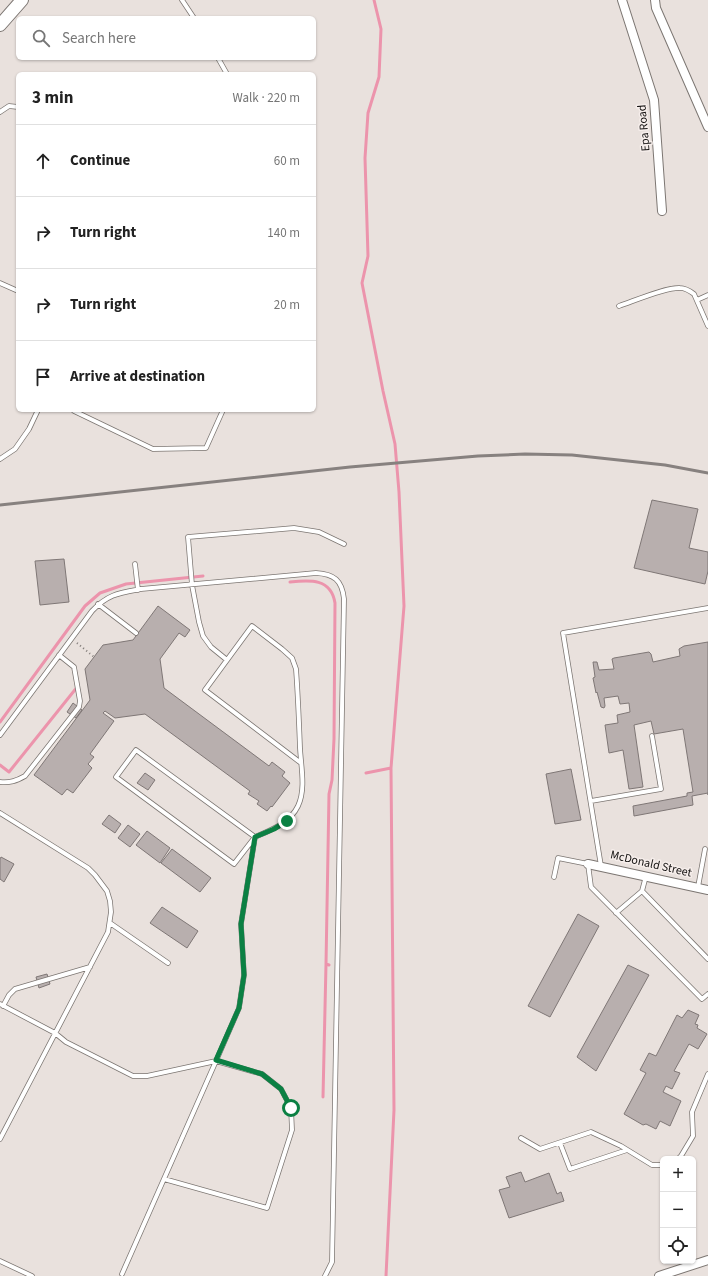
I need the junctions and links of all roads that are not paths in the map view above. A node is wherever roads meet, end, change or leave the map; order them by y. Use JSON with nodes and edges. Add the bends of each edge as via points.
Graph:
{"nodes":[{"id":1,"x":22,"y":0,"type":"edge"},
{"id":2,"x":182,"y":0,"type":"edge"},
{"id":3,"x":622,"y":0,"type":"edge"},
{"id":4,"x":655,"y":0,"type":"edge"},
{"id":5,"x":193,"y":16,"type":"edge"},
{"id":6,"x":0,"y":25,"type":"edge"},
{"id":7,"x":219,"y":60,"type":"edge"},
{"id":8,"x":226,"y":72,"type":"edge"},
{"id":9,"x":16,"y":107,"type":"edge"},
{"id":10,"x":0,"y":112,"type":"edge"},
{"id":11,"x":708,"y":127,"type":"edge"},
{"id":12,"x":662,"y":211,"type":"dead end"},
{"id":13,"x":0,"y":283,"type":"edge"},
{"id":14,"x":16,"y":290,"type":"edge"},
{"id":15,"x":708,"y":295,"type":"edge"},
{"id":16,"x":697,"y":300,"type":"junction"},
{"id":17,"x":619,"y":306,"type":"dead end"},
{"id":18,"x":708,"y":326,"type":"edge"},
{"id":19,"x":37,"y":412,"type":"edge"},
{"id":20,"x":78,"y":412,"type":"edge"},
{"id":21,"x":222,"y":412,"type":"edge"},
{"id":22,"x":0,"y":459,"type":"edge"},
{"id":23,"x":344,"y":544,"type":"dead end"},
{"id":24,"x":135,"y":564,"type":"dead end"},
{"id":25,"x":192,"y":585,"type":"junction"},
{"id":26,"x":138,"y":590,"type":"junction"},
{"id":27,"x":98,"y":604,"type":"junction"},
{"id":28,"x":708,"y":608,"type":"edge"},
{"id":29,"x":136,"y":633,"type":"dead end"},
{"id":30,"x":59,"y":655,"type":"junction"},
{"id":31,"x":227,"y":660,"type":"junction"},
{"id":32,"x":0,"y":735,"type":"edge"},
{"id":33,"x":652,"y":736,"type":"dead end"},
{"id":34,"x":301,"y":763,"type":"junction"},
{"id":35,"x":0,"y":782,"type":"edge"},
{"id":36,"x":590,"y":801,"type":"junction"},
{"id":37,"x":0,"y":813,"type":"edge"},
{"id":38,"x":255,"y":837,"type":"junction"},
{"id":39,"x":704,"y":849,"type":"dead end"},
{"id":40,"x":588,"y":864,"type":"junction"},
{"id":41,"x":601,"y":866,"type":"junction"},
{"id":42,"x":646,"y":876,"type":"junction"},
{"id":43,"x":554,"y":877,"type":"dead end"},
{"id":44,"x":698,"y":887,"type":"junction"},
{"id":45,"x":708,"y":890,"type":"edge"},
{"id":46,"x":642,"y":891,"type":"junction"},
{"id":47,"x":616,"y":913,"type":"junction"},
{"id":48,"x":110,"y":923,"type":"junction"},
{"id":49,"x":708,"y":958,"type":"edge"},
{"id":50,"x":168,"y":963,"type":"dead end"},
{"id":51,"x":90,"y":967,"type":"junction"},
{"id":52,"x":708,"y":994,"type":"edge"},
{"id":53,"x":2,"y":1005,"type":"edge"},
{"id":54,"x":55,"y":1033,"type":"junction"},
{"id":55,"x":216,"y":1060,"type":"junction"},
{"id":56,"x":708,"y":1074,"type":"edge"},
{"id":57,"x":703,"y":1086,"type":"junction"},
{"id":58,"x":708,"y":1089,"type":"edge"},
{"id":59,"x":521,"y":1138,"type":"dead end"},
{"id":60,"x":0,"y":1139,"type":"edge"},
{"id":61,"x":560,"y":1142,"type":"junction"},
{"id":62,"x":627,"y":1150,"type":"junction"},
{"id":63,"x":681,"y":1156,"type":"edge"},
{"id":64,"x":660,"y":1165,"type":"edge"},
{"id":65,"x":164,"y":1179,"type":"junction"},
{"id":66,"x":708,"y":1260,"type":"edge"},
{"id":67,"x":0,"y":1261,"type":"edge"},
{"id":68,"x":122,"y":1274,"type":"dead end"},
{"id":69,"x":32,"y":1276,"type":"edge"},
{"id":70,"x":325,"y":1276,"type":"edge"},
{"id":71,"x":659,"y":1276,"type":"edge"}],
"edges":[{"from":1,"to":6,"type":"main road"},
{"from":2,"to":5,"type":"lane"},
{"from":3,"to":12,"type":"street","name":"Epa Road","via":[[654,100]]},
{"from":4,"to":11,"type":"street","via":[[656,8]]},
{"from":7,"to":8,"type":"lane"},
{"from":9,"to":10,"type":"lane","via":[[9,106]]},
{"from":13,"to":14,"type":"lane"},
{"from":15,"to":16,"type":"lane"},
{"from":16,"to":17,"type":"lane","via":[[690,291],[674,288]]},
{"from":16,"to":18,"type":"lane"},
{"from":19,"to":22,"type":"lane","via":[[15,449]]},
{"from":20,"to":21,"type":"lane","via":[[153,449],[206,448]]},
{"from":23,"to":25,"type":"lane","via":[[319,532],[294,528],[188,537]]},
{"from":24,"to":26,"type":"lane"},
{"from":25,"to":26,"type":"lane"},
{"from":25,"to":31,"type":"lane","via":[[203,636],[211,647]]},
{"from":25,"to":70,"type":"lane","via":[[325,573],[337,580],[343,592],[332,1262]]},
{"from":26,"to":27,"type":"lane","via":[[115,594]]},
{"from":27,"to":29,"type":"lane"},
{"from":27,"to":30,"type":"lane"},
{"from":28,"to":36,"type":"lane","via":[[562,633]]},
{"from":30,"to":32,"type":"lane"},
{"from":30,"to":35,"type":"lane","via":[[74,667],[79,707],[25,776],[10,783]]},
{"from":31,"to":34,"type":"lane","via":[[205,690]]},
{"from":31,"to":34,"type":"lane","via":[[252,626],[292,658],[296,669]]},
{"from":33,"to":36,"type":"lane","via":[[662,789]]},
{"from":34,"to":38,"type":"lane","via":[[303,791],[298,806],[287,821]]},
{"from":36,"to":41,"type":"lane"},
{"from":37,"to":48,"type":"lane","via":[[88,868],[107,891],[111,912]]},
{"from":38,"to":38,"type":"lane","via":[[136,750],[116,777],[234,864]]},
{"from":38,"to":55,"type":"lane","via":[[241,924],[244,975],[239,1008]]},
{"from":39,"to":44,"type":"lane"},
{"from":40,"to":41,"type":"street","name":"McDonald Street"},
{"from":40,"to":43,"type":"lane","via":[[558,858]]},
{"from":40,"to":47,"type":"lane","via":[[591,887]]},
{"from":41,"to":42,"type":"street","name":"McDonald Street"},
{"from":42,"to":44,"type":"street","name":"McDonald Street"},
{"from":42,"to":46,"type":"lane"},
{"from":44,"to":45,"type":"street","name":"McDonald Street"},
{"from":46,"to":47,"type":"lane"},
{"from":46,"to":49,"type":"lane"},
{"from":47,"to":52,"type":"lane","via":[[702,999]]},
{"from":48,"to":50,"type":"lane"},
{"from":48,"to":51,"type":"lane"},
{"from":51,"to":53,"type":"lane","via":[[15,990]]},
{"from":51,"to":54,"type":"lane"},
{"from":53,"to":54,"type":"lane"},
{"from":54,"to":55,"type":"lane","via":[[66,1042],[133,1076],[147,1076]]},
{"from":54,"to":60,"type":"lane"},
{"from":55,"to":65,"type":"lane"},
{"from":55,"to":65,"type":"lane","via":[[262,1074],[281,1089],[291,1108],[292,1130],[267,1208]]},
{"from":56,"to":57,"type":"lane"},
{"from":57,"to":58,"type":"lane"},
{"from":57,"to":63,"type":"lane","via":[[692,1112],[693,1136]]},
{"from":59,"to":61,"type":"lane","via":[[540,1149]]},
{"from":61,"to":62,"type":"lane","via":[[591,1132]]},
{"from":61,"to":62,"type":"lane","via":[[570,1170]]},
{"from":62,"to":64,"type":"lane","via":[[652,1165]]},
{"from":65,"to":68,"type":"lane"},
{"from":66,"to":71,"type":"street"},
{"from":67,"to":69,"type":"lane"}]}
